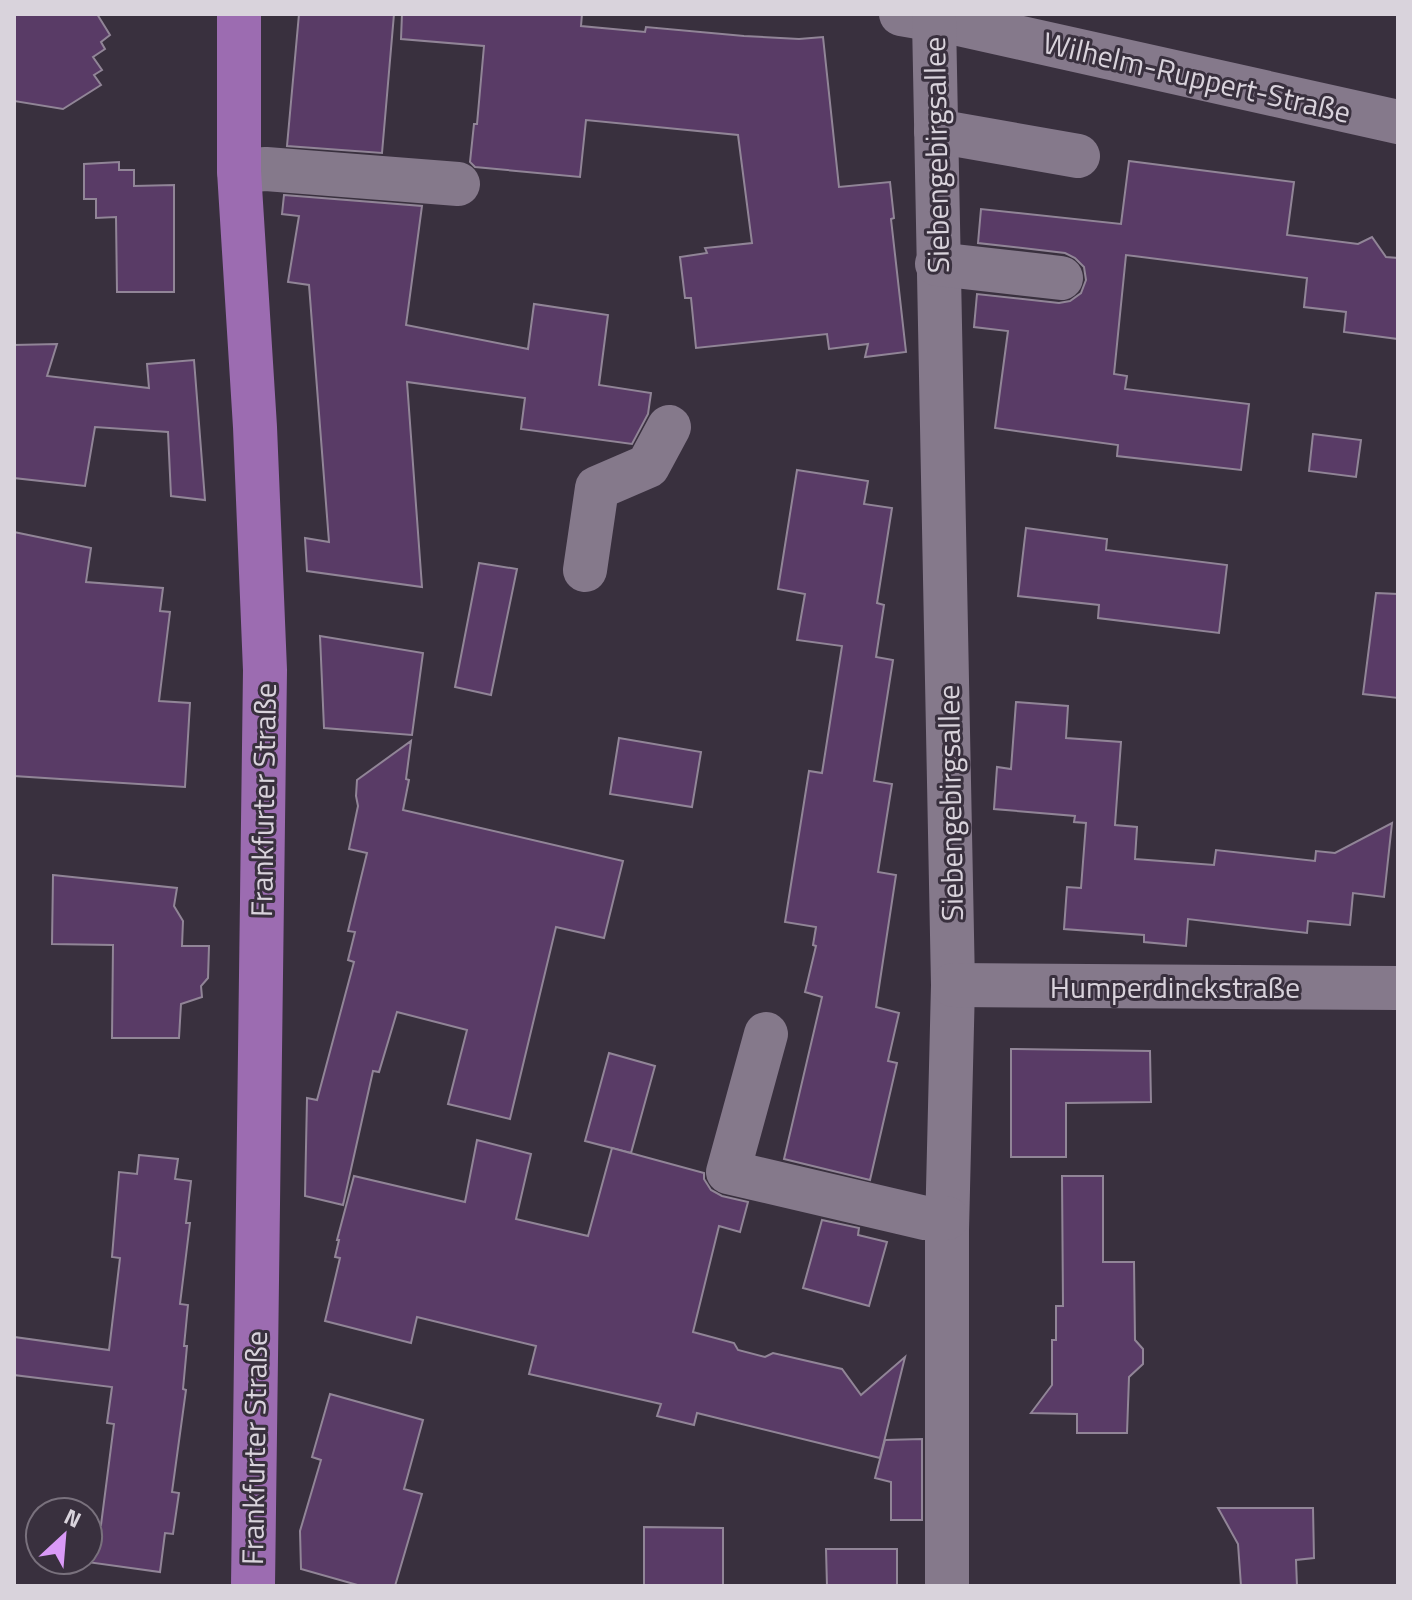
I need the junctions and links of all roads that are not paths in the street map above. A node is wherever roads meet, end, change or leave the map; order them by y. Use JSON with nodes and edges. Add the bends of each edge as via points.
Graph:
{"nodes":[{"id":1,"x":239,"y":14,"type":"edge"},
{"id":2,"x":938,"y":18,"type":"edge"},
{"id":3,"x":1398,"y":122,"type":"edge"},
{"id":4,"x":936,"y":131,"type":"junction"},
{"id":5,"x":1078,"y":156,"type":"dead end"},
{"id":6,"x":239,"y":171,"type":"junction"},
{"id":7,"x":458,"y":184,"type":"dead end"},
{"id":8,"x":937,"y":264,"type":"junction"},
{"id":9,"x":1061,"y":278,"type":"dead end"},
{"id":10,"x":669,"y":427,"type":"dead end"},
{"id":11,"x":585,"y":570,"type":"dead end"},
{"id":12,"x":953,"y":985,"type":"junction"},
{"id":13,"x":1398,"y":988,"type":"edge"},
{"id":14,"x":766,"y":1034,"type":"dead end"},
{"id":15,"x":947,"y":1218,"type":"junction"},
{"id":16,"x":258,"y":1584,"type":"edge"},
{"id":17,"x":947,"y":1586,"type":"edge"}],
"edges":[{"from":1,"to":6,"type":"main road","name":"Frankfurter Straße"},
{"from":2,"to":3,"type":"street","name":"Wilhelm-Ruppert-Straße"},
{"from":2,"to":4,"type":"street","name":"Siebengebirgsallee"},
{"from":4,"to":5,"type":"street"},
{"from":4,"to":8,"type":"street","name":"Siebengebirgsallee"},
{"from":6,"to":7,"type":"street"},
{"from":6,"to":16,"type":"main road","name":"Frankfurter Straße","via":[[265,670]]},
{"from":8,"to":9,"type":"street"},
{"from":8,"to":12,"type":"street","name":"Siebengebirgsallee"},
{"from":10,"to":11,"type":"street","via":[[648,466],[597,488]]},
{"from":12,"to":13,"type":"street","name":"Humperdinckstraße"},
{"from":12,"to":15,"type":"street","name":"Siebengebirgsallee"},
{"from":14,"to":15,"type":"street","via":[[728,1172],[925,1218]]},
{"from":15,"to":17,"type":"street","name":"Siebengebirgsallee"}]}
